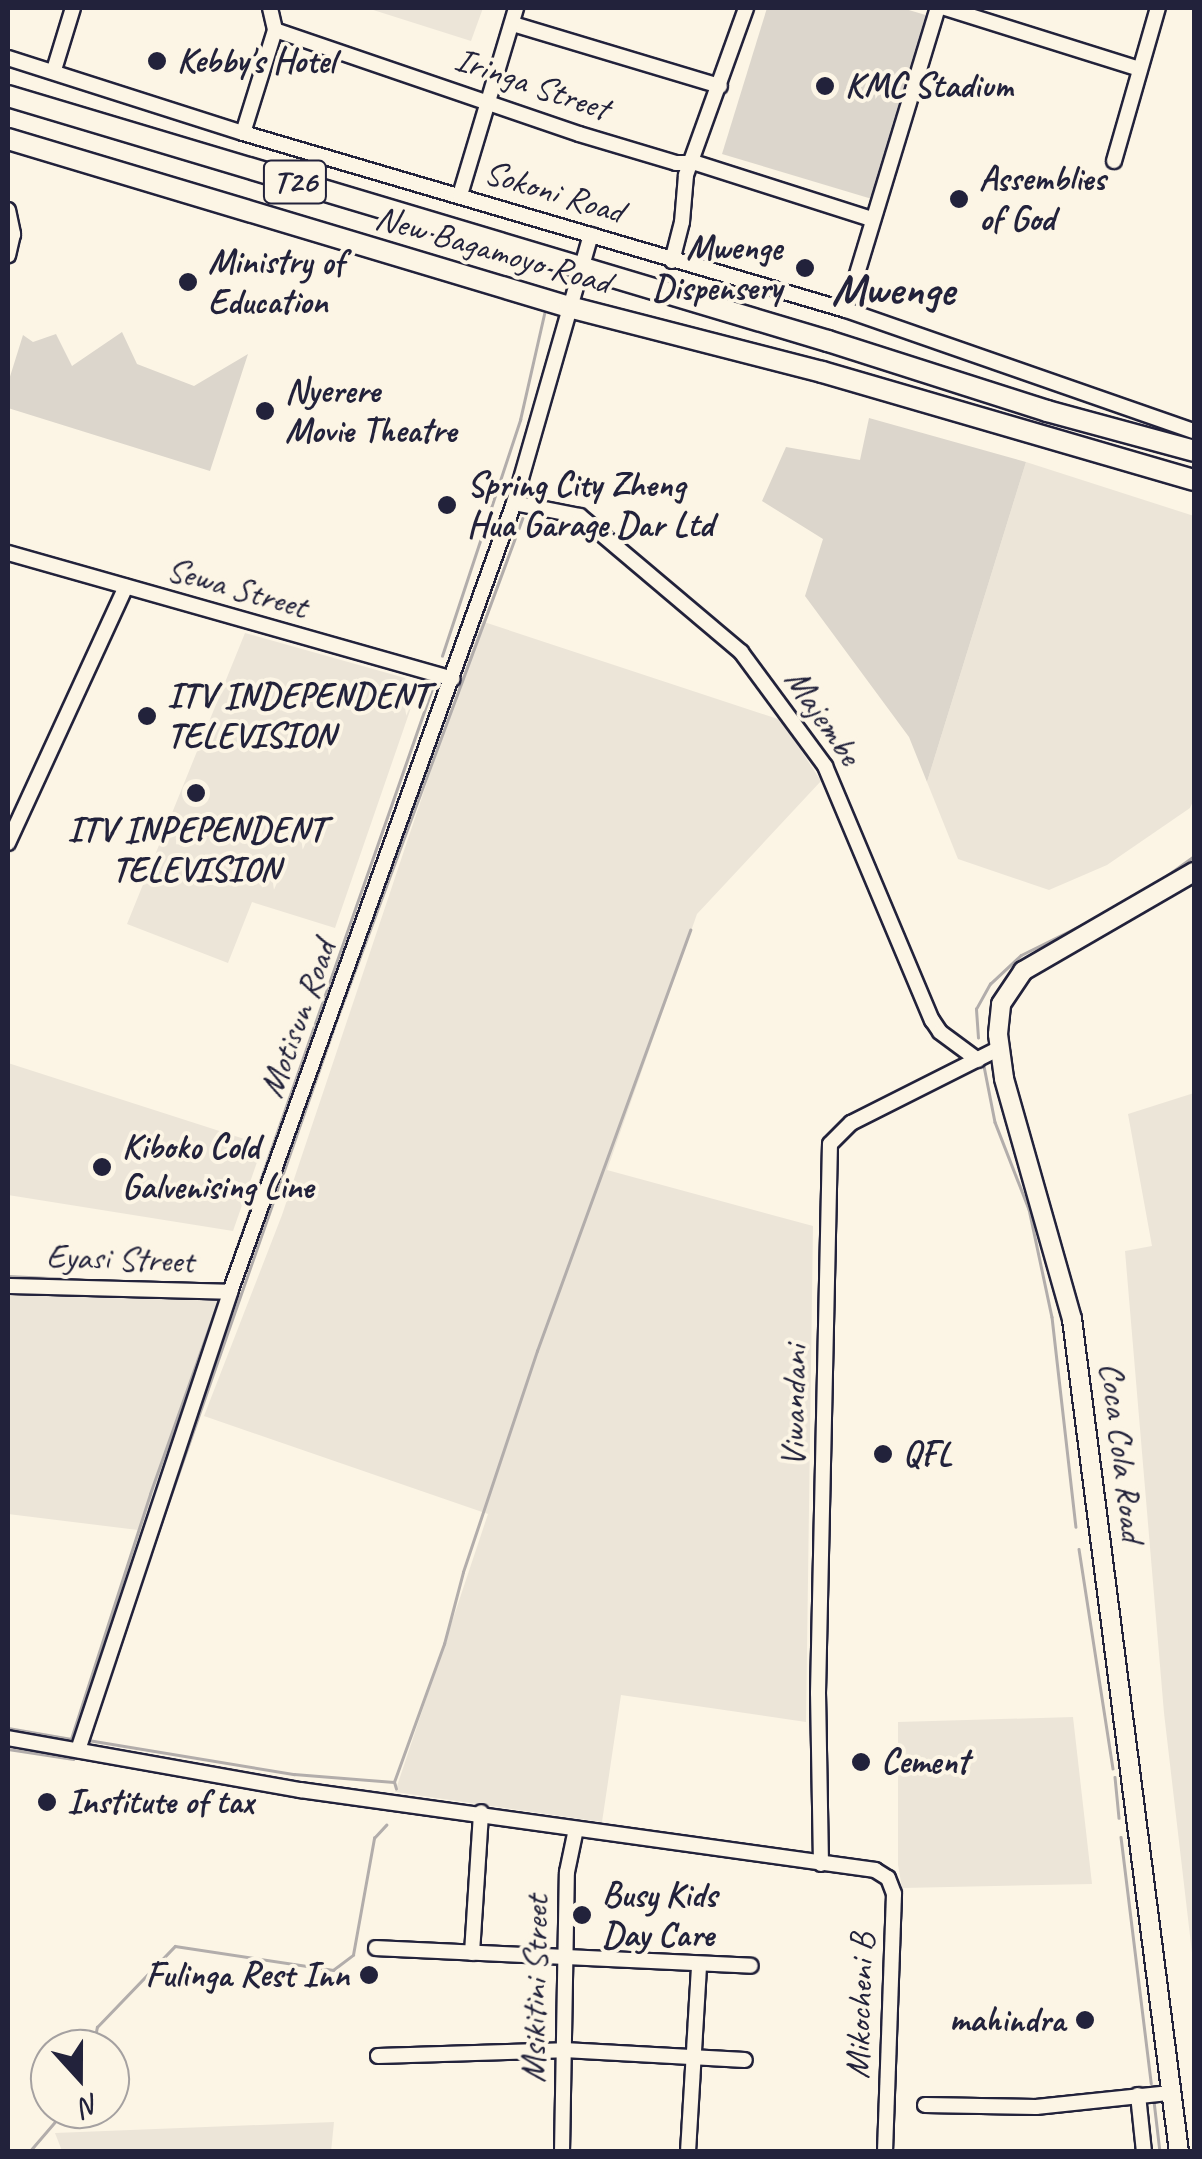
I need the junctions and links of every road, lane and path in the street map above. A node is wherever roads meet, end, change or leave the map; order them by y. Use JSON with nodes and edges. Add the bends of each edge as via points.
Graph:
{"nodes":[{"id":1,"x":72,"y":8,"type":"edge"},
{"id":2,"x":270,"y":8,"type":"edge"},
{"id":3,"x":516,"y":8,"type":"edge"},
{"id":4,"x":746,"y":8,"type":"edge"},
{"id":5,"x":941,"y":8,"type":"edge"},
{"id":6,"x":1158,"y":8,"type":"edge"},
{"id":7,"x":512,"y":24,"type":"junction"},
{"id":8,"x":276,"y":30,"type":"junction"},
{"id":9,"x":8,"y":58,"type":"edge"},
{"id":10,"x":1140,"y":69,"type":"junction"},
{"id":11,"x":54,"y":70,"type":"junction"},
{"id":12,"x":720,"y":86,"type":"junction"},
{"id":13,"x":8,"y":96,"type":"edge"},
{"id":14,"x":488,"y":104,"type":"junction"},
{"id":15,"x":243,"y":133,"type":"junction"},
{"id":16,"x":8,"y":139,"type":"edge"},
{"id":17,"x":1114,"y":161,"type":"dead end"},
{"id":18,"x":692,"y":162,"type":"junction"},
{"id":19,"x":460,"y":195,"type":"junction"},
{"id":20,"x":8,"y":210,"type":"edge"},
{"id":21,"x":872,"y":219,"type":"junction"},
{"id":22,"x":591,"y":234,"type":"junction"},
{"id":23,"x":8,"y":255,"type":"edge"},
{"id":24,"x":672,"y":261,"type":"junction"},
{"id":25,"x":584,"y":267,"type":"junction"},
{"id":26,"x":569,"y":307,"type":"junction"},
{"id":27,"x":846,"y":310,"type":"junction"},
{"id":28,"x":1194,"y":430,"type":"edge"},
{"id":29,"x":1194,"y":451,"type":"edge"},
{"id":30,"x":1194,"y":480,"type":"edge"},
{"id":31,"x":514,"y":503,"type":"junction"},
{"id":32,"x":8,"y":552,"type":"edge"},
{"id":33,"x":126,"y":588,"type":"junction"},
{"id":34,"x":452,"y":679,"type":"junction"},
{"id":35,"x":8,"y":843,"type":"edge"},
{"id":36,"x":1194,"y":872,"type":"edge"},
{"id":37,"x":998,"y":1049,"type":"junction"},
{"id":38,"x":978,"y":1060,"type":"junction"},
{"id":39,"x":8,"y":1286,"type":"edge"},
{"id":40,"x":230,"y":1292,"type":"junction"},
{"id":41,"x":8,"y":1738,"type":"edge"},
{"id":42,"x":78,"y":1750,"type":"junction"},
{"id":43,"x":481,"y":1812,"type":"junction"},
{"id":44,"x":576,"y":1828,"type":"junction"},
{"id":45,"x":820,"y":1864,"type":"junction"},
{"id":46,"x":376,"y":1948,"type":"dead end"},
{"id":47,"x":472,"y":1953,"type":"junction"},
{"id":48,"x":567,"y":1955,"type":"junction"},
{"id":49,"x":699,"y":1965,"type":"junction"},
{"id":50,"x":750,"y":1966,"type":"dead end"},
{"id":51,"x":564,"y":2050,"type":"junction"},
{"id":52,"x":378,"y":2056,"type":"dead end"},
{"id":53,"x":692,"y":2060,"type":"junction"},
{"id":54,"x":746,"y":2060,"type":"dead end"},
{"id":55,"x":1170,"y":2092,"type":"junction"},
{"id":56,"x":1138,"y":2094,"type":"junction"},
{"id":57,"x":925,"y":2105,"type":"dead end"},
{"id":58,"x":562,"y":2152,"type":"edge"},
{"id":59,"x":688,"y":2152,"type":"edge"},
{"id":60,"x":885,"y":2152,"type":"edge"},
{"id":61,"x":1144,"y":2152,"type":"edge"},
{"id":62,"x":1179,"y":2152,"type":"edge"}],
"edges":[{"from":1,"to":11,"type":"street"},
{"from":2,"to":8,"type":"street"},
{"from":3,"to":7,"type":"street"},
{"from":4,"to":12,"type":"street"},
{"from":5,"to":10,"type":"street"},
{"from":5,"to":21,"type":"street"},
{"from":6,"to":10,"type":"street"},
{"from":7,"to":12,"type":"street"},
{"from":7,"to":14,"type":"street"},
{"from":8,"to":14,"type":"street","name":"Iringa Street"},
{"from":8,"to":15,"type":"street"},
{"from":9,"to":11,"type":"street","name":"Sokoni Road"},
{"from":10,"to":17,"type":"street"},
{"from":11,"to":15,"type":"street","name":"Sokoni Road"},
{"from":12,"to":18,"type":"street"},
{"from":13,"to":25,"type":"highway","name":"New Bagamoyo Road","number":"T26"},
{"from":14,"to":18,"type":"street","name":"Iringa Street","via":[[676,163]]},
{"from":14,"to":19,"type":"street"},
{"from":15,"to":19,"type":"street","name":"Sokoni Road"},
{"from":16,"to":26,"type":"highway","name":"New Bagamoyo Road","number":"T26"},
{"from":18,"to":21,"type":"street","name":"Iringa Street"},
{"from":18,"to":24,"type":"street"},
{"from":19,"to":22,"type":"street","name":"Sokoni Road"},
{"from":20,"to":23,"type":"street"},
{"from":21,"to":27,"type":"street"},
{"from":22,"to":24,"type":"street","name":"Sokoni Road"},
{"from":22,"to":25,"type":"street","name":"Motisun Road"},
{"from":24,"to":27,"type":"street","name":"Sokoni Road"},
{"from":25,"to":26,"type":"street","name":"Motisun Road"},
{"from":25,"to":29,"type":"highway","name":"New Bagamoyo Road","number":"T26"},
{"from":26,"to":30,"type":"highway","name":"New Bagamoyo Road","number":"T26"},
{"from":26,"to":31,"type":"street","name":"Motisun Road"},
{"from":27,"to":28,"type":"street","name":"Sokoni Road"},
{"from":31,"to":34,"type":"street","name":"Motisun Road"},
{"from":31,"to":38,"type":"street","name":"Majembe","via":[[580,516],[741,652],[825,766],[932,1020]]},
{"from":32,"to":33,"type":"street","name":"Sewa Street"},
{"from":33,"to":34,"type":"street","name":"Sewa Street"},
{"from":33,"to":35,"type":"street"},
{"from":34,"to":40,"type":"street","name":"Motisun Road"},
{"from":36,"to":37,"type":"main road","name":"Coca Cola Road","via":[[1023,971],[1001,1004]]},
{"from":37,"to":38,"type":"street","name":"Viwandani"},
{"from":37,"to":55,"type":"main road","name":"Coca Cola Road","via":[[1072,1320]]},
{"from":38,"to":45,"type":"street","name":"Viwandani","via":[[851,1123],[830,1144]]},
{"from":39,"to":40,"type":"street","name":"Eyasi Street"},
{"from":40,"to":42,"type":"street","name":"Motisun Road"},
{"from":41,"to":42,"type":"street"},
{"from":42,"to":43,"type":"street","via":[[300,1790]]},
{"from":43,"to":44,"type":"street"},
{"from":43,"to":47,"type":"street"},
{"from":44,"to":45,"type":"street"},
{"from":44,"to":48,"type":"street","name":"Msikitini Street","via":[[567,1872]]},
{"from":45,"to":60,"type":"street","name":"Mikocheni B","via":[[875,1870],[888,1878],[894,1894]]},
{"from":46,"to":47,"type":"street"},
{"from":47,"to":48,"type":"street"},
{"from":48,"to":49,"type":"street"},
{"from":48,"to":51,"type":"street","name":"Msikitini Street"},
{"from":49,"to":50,"type":"street"},
{"from":49,"to":53,"type":"street"},
{"from":51,"to":52,"type":"street"},
{"from":51,"to":53,"type":"street"},
{"from":51,"to":58,"type":"street","name":"Msikitini Street"},
{"from":53,"to":54,"type":"street"},
{"from":53,"to":59,"type":"street"},
{"from":55,"to":56,"type":"street"},
{"from":55,"to":62,"type":"main road","name":"Coca Cola Road"},
{"from":56,"to":57,"type":"street","via":[[1036,2107]]},
{"from":56,"to":61,"type":"street"}]}
